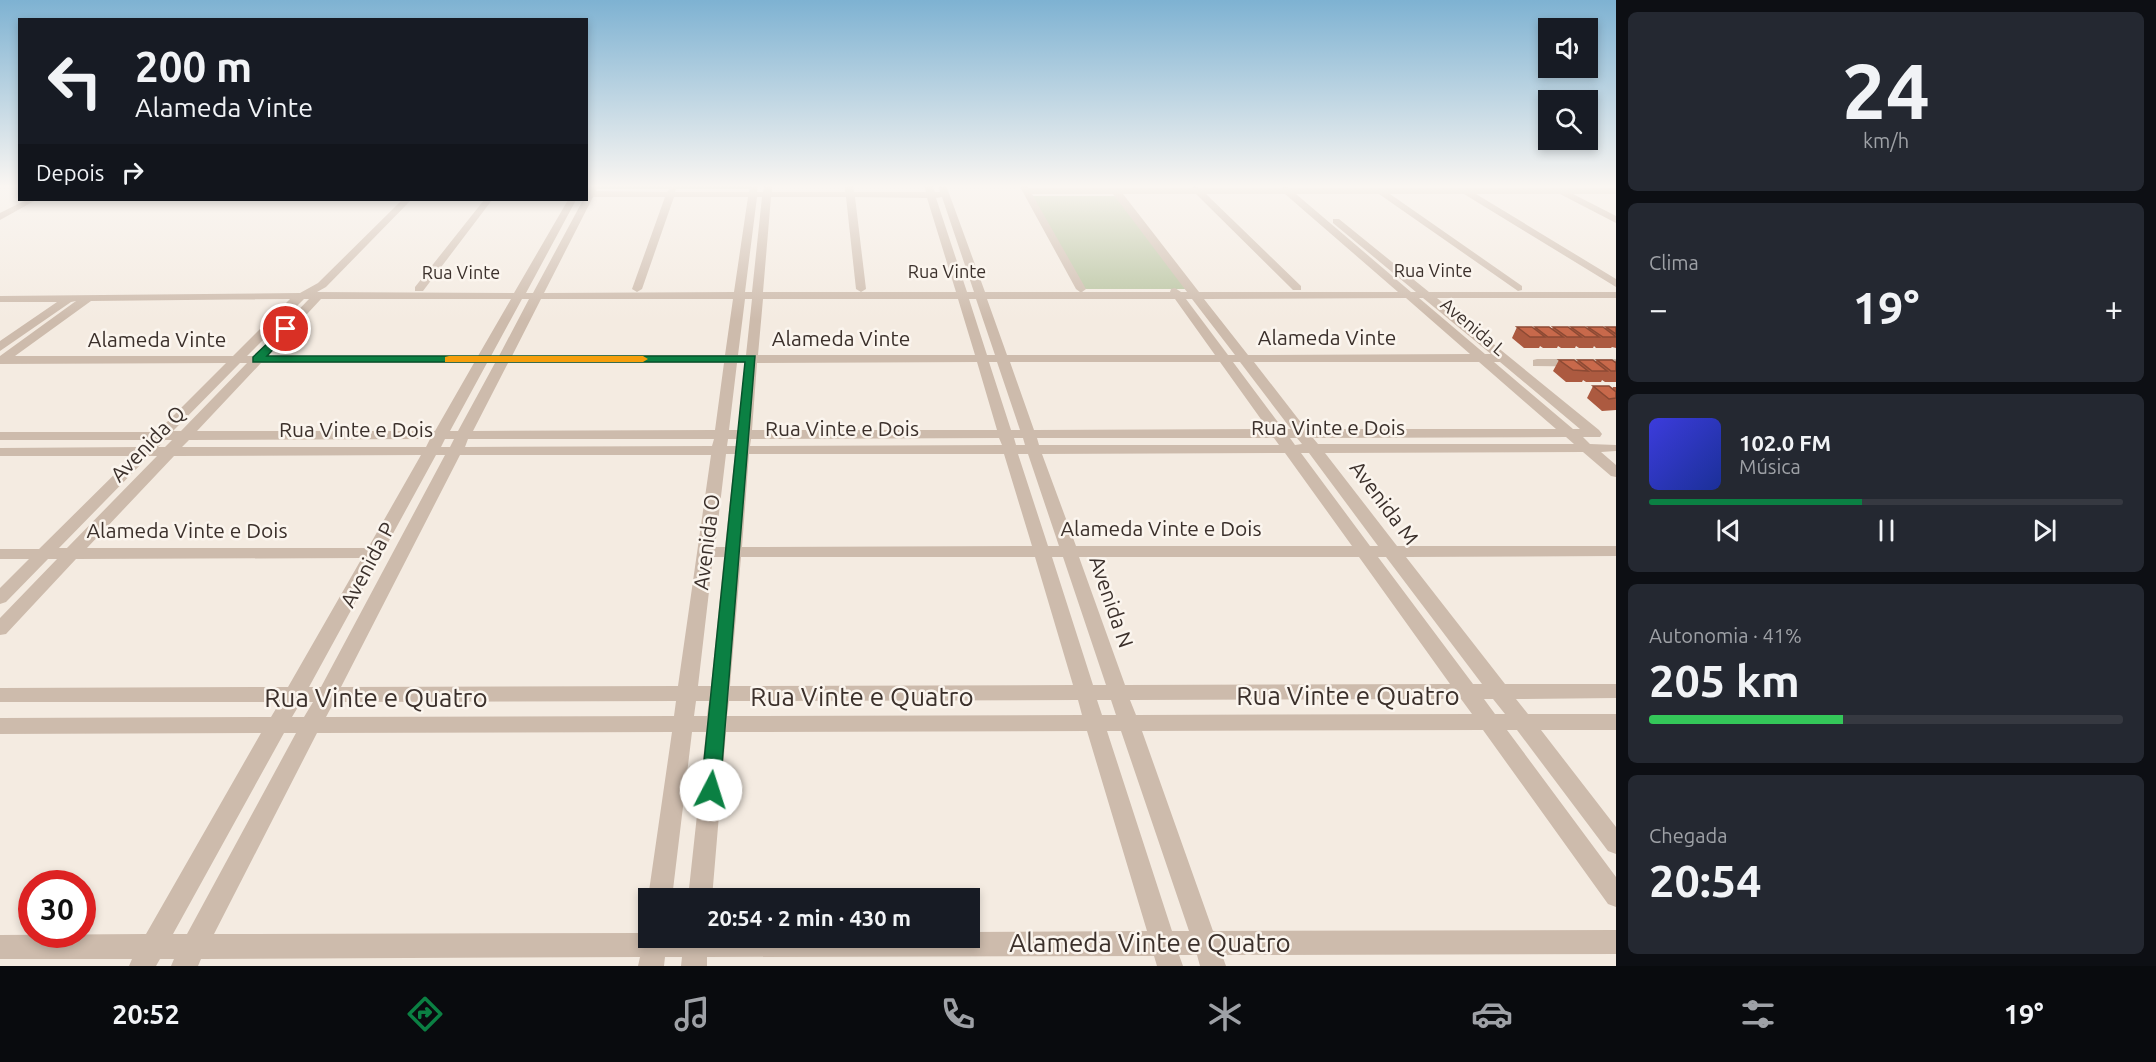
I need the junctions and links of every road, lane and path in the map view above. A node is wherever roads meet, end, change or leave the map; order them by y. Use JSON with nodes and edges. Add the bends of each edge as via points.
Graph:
{"nodes":[{"id":1,"x":376,"y":230,"type":"edge"},
{"id":2,"x":465,"y":230,"type":"edge"},
{"id":3,"x":556,"y":230,"type":"edge"},
{"id":4,"x":569,"y":230,"type":"edge"},
{"id":5,"x":657,"y":230,"type":"edge"},
{"id":6,"x":748,"y":230,"type":"edge"},
{"id":7,"x":764,"y":230,"type":"edge"},
{"id":8,"x":854,"y":230,"type":"edge"},
{"id":9,"x":946,"y":230,"type":"edge"},
{"id":10,"x":955,"y":230,"type":"edge"},
{"id":11,"x":1047,"y":230,"type":"edge"},
{"id":12,"x":1143,"y":230,"type":"edge"},
{"id":13,"x":1238,"y":230,"type":"edge"},
{"id":14,"x":1338,"y":230,"type":"edge"},
{"id":15,"x":1338,"y":230,"type":"edge"},
{"id":16,"x":1437,"y":230,"type":"edge"},
{"id":17,"x":1531,"y":230,"type":"edge"},
{"id":18,"x":1539,"y":230,"type":"edge"},
{"id":19,"x":1616,"y":275,"type":"edge"},
{"id":20,"x":1616,"y":286,"type":"edge"},
{"id":21,"x":1297,"y":288,"type":"junction"},
{"id":22,"x":1518,"y":288,"type":"junction"},
{"id":23,"x":419,"y":289,"type":"junction"},
{"id":24,"x":637,"y":289,"type":"junction"},
{"id":25,"x":861,"y":289,"type":"junction"},
{"id":26,"x":1081,"y":289,"type":"junction"},
{"id":27,"x":1409,"y":291,"type":"junction"},
{"id":28,"x":313,"y":292,"type":"junction"},
{"id":29,"x":528,"y":293,"type":"junction"},
{"id":30,"x":739,"y":293,"type":"junction"},
{"id":31,"x":757,"y":293,"type":"junction"},
{"id":32,"x":972,"y":293,"type":"junction"},
{"id":33,"x":1185,"y":293,"type":"junction"},
{"id":34,"x":1429,"y":296,"type":"junction"},
{"id":35,"x":1616,"y":296,"type":"edge"},
{"id":36,"x":69,"y":298,"type":"junction"},
{"id":37,"x":88,"y":298,"type":"junction"},
{"id":38,"x":0,"y":299,"type":"edge"},
{"id":39,"x":0,"y":347,"type":"edge"},
{"id":40,"x":1480,"y":357,"type":"junction"},
{"id":41,"x":982,"y":358,"type":"junction"},
{"id":42,"x":1004,"y":358,"type":"junction"},
{"id":43,"x":1224,"y":358,"type":"junction"},
{"id":44,"x":1244,"y":358,"type":"junction"},
{"id":45,"x":1502,"y":358,"type":"junction"},
{"id":46,"x":482,"y":359,"type":"junction"},
{"id":47,"x":501,"y":359,"type":"junction"},
{"id":48,"x":730,"y":359,"type":"junction"},
{"id":49,"x":751,"y":359,"type":"junction"},
{"id":50,"x":235,"y":360,"type":"junction"},
{"id":51,"x":257,"y":360,"type":"junction"},
{"id":52,"x":1,"y":361,"type":"edge"},
{"id":53,"x":1537,"y":363,"type":"dead end"},
{"id":54,"x":1616,"y":363,"type":"edge"},
{"id":55,"x":1570,"y":433,"type":"junction"},
{"id":56,"x":1593,"y":433,"type":"junction"},
{"id":57,"x":1279,"y":434,"type":"junction"},
{"id":58,"x":1302,"y":434,"type":"junction"},
{"id":59,"x":0,"y":436,"type":"edge"},
{"id":60,"x":160,"y":436,"type":"junction"},
{"id":61,"x":184,"y":436,"type":"junction"},
{"id":62,"x":719,"y":442,"type":"junction"},
{"id":63,"x":743,"y":442,"type":"junction"},
{"id":64,"x":1008,"y":442,"type":"junction"},
{"id":65,"x":1032,"y":442,"type":"junction"},
{"id":66,"x":435,"y":443,"type":"junction"},
{"id":67,"x":458,"y":443,"type":"junction"},
{"id":68,"x":1587,"y":448,"type":"junction"},
{"id":69,"x":1290,"y":449,"type":"junction"},
{"id":70,"x":1314,"y":449,"type":"junction"},
{"id":71,"x":1614,"y":450,"type":"edge"},
{"id":72,"x":0,"y":452,"type":"edge"},
{"id":73,"x":144,"y":452,"type":"junction"},
{"id":74,"x":169,"y":452,"type":"junction"},
{"id":75,"x":1616,"y":473,"type":"edge"},
{"id":76,"x":1365,"y":551,"type":"junction"},
{"id":77,"x":1392,"y":551,"type":"junction"},
{"id":78,"x":1616,"y":551,"type":"edge"},
{"id":79,"x":705,"y":552,"type":"junction"},
{"id":80,"x":733,"y":552,"type":"junction"},
{"id":81,"x":1042,"y":552,"type":"junction"},
{"id":82,"x":1070,"y":552,"type":"junction"},
{"id":83,"x":373,"y":553,"type":"junction"},
{"id":84,"x":0,"y":554,"type":"edge"},
{"id":85,"x":44,"y":554,"type":"junction"},
{"id":86,"x":72,"y":554,"type":"junction"},
{"id":87,"x":0,"y":598,"type":"edge"},
{"id":88,"x":0,"y":629,"type":"edge"},
{"id":89,"x":1467,"y":691,"type":"junction"},
{"id":90,"x":1499,"y":691,"type":"junction"},
{"id":91,"x":1616,"y":691,"type":"edge"},
{"id":92,"x":1086,"y":692,"type":"junction"},
{"id":93,"x":1119,"y":692,"type":"junction"},
{"id":94,"x":687,"y":693,"type":"junction"},
{"id":95,"x":720,"y":693,"type":"junction"},
{"id":96,"x":294,"y":694,"type":"junction"},
{"id":97,"x":325,"y":694,"type":"junction"},
{"id":98,"x":0,"y":695,"type":"edge"},
{"id":99,"x":1490,"y":722,"type":"junction"},
{"id":100,"x":1523,"y":722,"type":"junction"},
{"id":101,"x":1616,"y":722,"type":"edge"},
{"id":102,"x":1095,"y":723,"type":"junction"},
{"id":103,"x":1129,"y":723,"type":"junction"},
{"id":104,"x":683,"y":724,"type":"junction"},
{"id":105,"x":277,"y":725,"type":"junction"},
{"id":106,"x":717,"y":725,"type":"junction"},
{"id":107,"x":0,"y":726,"type":"edge"},
{"id":108,"x":310,"y":726,"type":"junction"},
{"id":109,"x":1616,"y":844,"type":"edge"},
{"id":110,"x":661,"y":888,"type":"edge"},
{"id":111,"x":701,"y":888,"type":"edge"},
{"id":112,"x":1616,"y":896,"type":"edge"},
{"id":113,"x":1616,"y":942,"type":"edge"},
{"id":114,"x":1205,"y":943,"type":"junction"},
{"id":115,"x":0,"y":947,"type":"edge"},
{"id":116,"x":654,"y":949,"type":"edge"},
{"id":117,"x":695,"y":949,"type":"edge"},
{"id":118,"x":1167,"y":954,"type":"edge"},
{"id":119,"x":147,"y":956,"type":"edge"},
{"id":120,"x":189,"y":956,"type":"edge"},
{"id":121,"x":1212,"y":966,"type":"edge"}],
"edges":[{"from":1,"to":28,"type":"street","name":"Avenida Q"},
{"from":2,"to":23,"type":"street"},
{"from":3,"to":29,"type":"street","name":"Avenida P"},
{"from":4,"to":29,"type":"street","name":"Avenida P"},
{"from":5,"to":24,"type":"street"},
{"from":6,"to":30,"type":"street","name":"Avenida O"},
{"from":7,"to":31,"type":"street","name":"Avenida O"},
{"from":8,"to":25,"type":"street"},
{"from":9,"to":32,"type":"street","name":"Avenida N"},
{"from":10,"to":32,"type":"street","name":"Avenida N"},
{"from":11,"to":26,"type":"street"},
{"from":12,"to":33,"type":"street","name":"Avenida M"},
{"from":13,"to":21,"type":"street"},
{"from":14,"to":27,"type":"street","name":"Avenida L"},
{"from":15,"to":27,"type":"street","name":"Avenida L"},
{"from":16,"to":22,"type":"street"},
{"from":17,"to":20,"type":"street"},
{"from":18,"to":19,"type":"street"},
{"from":20,"to":22,"type":"street","name":"Rua Vinte"},
{"from":21,"to":27,"type":"street","name":"Rua Vinte"},
{"from":21,"to":33,"type":"street","name":"Rua Vinte"},
{"from":22,"to":27,"type":"street","name":"Rua Vinte"},
{"from":23,"to":28,"type":"street","name":"Rua Vinte"},
{"from":23,"to":29,"type":"street","name":"Rua Vinte"},
{"from":24,"to":29,"type":"street","name":"Rua Vinte"},
{"from":24,"to":30,"type":"street","name":"Rua Vinte"},
{"from":25,"to":31,"type":"street","name":"Rua Vinte"},
{"from":25,"to":32,"type":"street","name":"Rua Vinte"},
{"from":26,"to":32,"type":"street","name":"Rua Vinte"},
{"from":26,"to":33,"type":"street","name":"Rua Vinte"},
{"from":27,"to":33,"type":"street","name":"Rua Vinte"},
{"from":27,"to":34,"type":"street","name":"Avenida L"},
{"from":27,"to":40,"type":"street","name":"Avenida L"},
{"from":28,"to":29,"type":"street","name":"Rua Vinte"},
{"from":28,"to":37,"type":"street","name":"Rua Vinte","via":[[279,296]]},
{"from":28,"to":50,"type":"street","name":"Avenida Q"},
{"from":28,"to":51,"type":"street","name":"Avenida Q"},
{"from":29,"to":30,"type":"street","name":"Rua Vinte"},
{"from":29,"to":46,"type":"street","name":"Avenida P"},
{"from":29,"to":47,"type":"street","name":"Avenida P"},
{"from":30,"to":31,"type":"street","name":"Rua Vinte"},
{"from":30,"to":48,"type":"street","name":"Avenida O"},
{"from":31,"to":32,"type":"street","name":"Rua Vinte"},
{"from":31,"to":49,"type":"street","name":"Avenida O"},
{"from":32,"to":33,"type":"street","name":"Rua Vinte"},
{"from":32,"to":41,"type":"street","name":"Avenida N"},
{"from":32,"to":42,"type":"street","name":"Avenida N"},
{"from":33,"to":43,"type":"street","name":"Avenida M"},
{"from":33,"to":44,"type":"street","name":"Avenida M"},
{"from":34,"to":35,"type":"street","name":"Rua Vinte"},
{"from":34,"to":45,"type":"street","name":"Avenida L"},
{"from":36,"to":37,"type":"street","name":"Rua Vinte"},
{"from":36,"to":38,"type":"street","name":"Rua Vinte"},
{"from":36,"to":39,"type":"street"},
{"from":37,"to":52,"type":"street"},
{"from":40,"to":44,"type":"street","name":"Alameda Vinte"},
{"from":40,"to":45,"type":"street","name":"Alameda Vinte"},
{"from":40,"to":55,"type":"street","name":"Avenida L"},
{"from":41,"to":42,"type":"street","name":"Alameda Vinte"},
{"from":41,"to":49,"type":"street","name":"Alameda Vinte"},
{"from":41,"to":64,"type":"street","name":"Avenida N"},
{"from":42,"to":43,"type":"street","name":"Alameda Vinte"},
{"from":42,"to":65,"type":"street","name":"Avenida N"},
{"from":43,"to":44,"type":"street","name":"Alameda Vinte"},
{"from":43,"to":57,"type":"street","name":"Avenida M"},
{"from":44,"to":58,"type":"street","name":"Avenida M"},
{"from":45,"to":56,"type":"street","name":"Avenida L"},
{"from":46,"to":47,"type":"street","name":"Alameda Vinte"},
{"from":46,"to":51,"type":"street","name":"Alameda Vinte"},
{"from":46,"to":66,"type":"street","name":"Avenida P"},
{"from":47,"to":48,"type":"street","name":"Alameda Vinte"},
{"from":47,"to":67,"type":"street","name":"Avenida P"},
{"from":48,"to":49,"type":"street","name":"Alameda Vinte"},
{"from":48,"to":62,"type":"street","name":"Avenida O"},
{"from":49,"to":63,"type":"street","name":"Avenida O"},
{"from":50,"to":51,"type":"street","name":"Alameda Vinte"},
{"from":50,"to":52,"type":"street","name":"Alameda Vinte"},
{"from":50,"to":60,"type":"street","name":"Avenida Q"},
{"from":51,"to":61,"type":"street","name":"Avenida Q"},
{"from":53,"to":54,"type":"street"},
{"from":55,"to":56,"type":"street","name":"Rua Vinte e Dois"},
{"from":55,"to":58,"type":"street","name":"Rua Vinte e Dois"},
{"from":55,"to":68,"type":"street","name":"Avenida L"},
{"from":56,"to":71,"type":"street","name":"Avenida L"},
{"from":57,"to":58,"type":"street","name":"Rua Vinte e Dois"},
{"from":57,"to":65,"type":"street","name":"Rua Vinte e Dois"},
{"from":57,"to":69,"type":"street","name":"Avenida M"},
{"from":58,"to":70,"type":"street","name":"Avenida M"},
{"from":59,"to":60,"type":"street","name":"Rua Vinte e Dois"},
{"from":60,"to":61,"type":"street","name":"Rua Vinte e Dois"},
{"from":60,"to":73,"type":"street","name":"Avenida Q"},
{"from":61,"to":66,"type":"street","name":"Rua Vinte e Dois"},
{"from":61,"to":74,"type":"street","name":"Avenida Q"},
{"from":62,"to":63,"type":"street","name":"Rua Vinte e Dois"},
{"from":62,"to":67,"type":"street","name":"Rua Vinte e Dois"},
{"from":62,"to":79,"type":"street","name":"Avenida O"},
{"from":63,"to":64,"type":"street","name":"Rua Vinte e Dois"},
{"from":63,"to":80,"type":"street","name":"Avenida O"},
{"from":64,"to":65,"type":"street","name":"Rua Vinte e Dois"},
{"from":64,"to":81,"type":"street","name":"Avenida N"},
{"from":65,"to":69,"type":"street","name":"Rua Vinte e Dois"},
{"from":65,"to":82,"type":"street","name":"Avenida N"},
{"from":66,"to":67,"type":"street","name":"Rua Vinte e Dois"},
{"from":66,"to":74,"type":"street","name":"Rua Vinte e Dois"},
{"from":66,"to":83,"type":"street","name":"Avenida P"},
{"from":67,"to":97,"type":"street","name":"Avenida P"},
{"from":68,"to":70,"type":"street","name":"Rua Vinte e Dois"},
{"from":68,"to":71,"type":"street","name":"Rua Vinte e Dois"},
{"from":68,"to":75,"type":"street","name":"Avenida L"},
{"from":69,"to":70,"type":"street","name":"Rua Vinte e Dois"},
{"from":69,"to":76,"type":"street","name":"Avenida M"},
{"from":70,"to":77,"type":"street","name":"Avenida M"},
{"from":72,"to":73,"type":"street","name":"Rua Vinte e Dois"},
{"from":73,"to":74,"type":"street","name":"Rua Vinte e Dois"},
{"from":73,"to":85,"type":"street","name":"Avenida Q"},
{"from":74,"to":86,"type":"street","name":"Avenida Q"},
{"from":76,"to":77,"type":"street","name":"Alameda Vinte e Dois"},
{"from":76,"to":82,"type":"street","name":"Alameda Vinte e Dois"},
{"from":76,"to":89,"type":"street","name":"Avenida M"},
{"from":77,"to":78,"type":"street","name":"Alameda Vinte e Dois"},
{"from":77,"to":90,"type":"street","name":"Avenida M"},
{"from":79,"to":80,"type":"street","name":"Alameda Vinte e Dois"},
{"from":79,"to":94,"type":"street","name":"Avenida O"},
{"from":80,"to":81,"type":"street","name":"Alameda Vinte e Dois"},
{"from":80,"to":95,"type":"street","name":"Avenida O"},
{"from":81,"to":82,"type":"street","name":"Alameda Vinte e Dois"},
{"from":81,"to":92,"type":"street","name":"Avenida N"},
{"from":82,"to":93,"type":"street","name":"Avenida N"},
{"from":83,"to":86,"type":"street","name":"Alameda Vinte e Dois"},
{"from":83,"to":96,"type":"street","name":"Avenida P"},
{"from":84,"to":85,"type":"street","name":"Alameda Vinte e Dois"},
{"from":85,"to":86,"type":"street","name":"Alameda Vinte e Dois"},
{"from":85,"to":87,"type":"street","name":"Avenida Q"},
{"from":86,"to":88,"type":"street","name":"Avenida Q"},
{"from":89,"to":90,"type":"street","name":"Rua Vinte e Quatro"},
{"from":89,"to":93,"type":"street","name":"Rua Vinte e Quatro"},
{"from":89,"to":99,"type":"street","name":"Avenida M"},
{"from":90,"to":91,"type":"street","name":"Rua Vinte e Quatro"},
{"from":90,"to":100,"type":"street","name":"Avenida M"},
{"from":92,"to":93,"type":"street","name":"Rua Vinte e Quatro"},
{"from":92,"to":95,"type":"street","name":"Rua Vinte e Quatro"},
{"from":92,"to":102,"type":"street","name":"Avenida N"},
{"from":93,"to":103,"type":"street","name":"Avenida N"},
{"from":94,"to":95,"type":"street","name":"Rua Vinte e Quatro"},
{"from":94,"to":97,"type":"street","name":"Rua Vinte e Quatro"},
{"from":94,"to":104,"type":"street","name":"Avenida O"},
{"from":95,"to":106,"type":"street","name":"Avenida O"},
{"from":96,"to":97,"type":"street","name":"Rua Vinte e Quatro"},
{"from":96,"to":98,"type":"street","name":"Rua Vinte e Quatro"},
{"from":96,"to":105,"type":"street","name":"Avenida P"},
{"from":97,"to":108,"type":"street","name":"Avenida P"},
{"from":99,"to":100,"type":"street","name":"Rua Vinte e Quatro"},
{"from":99,"to":103,"type":"street","name":"Rua Vinte e Quatro"},
{"from":99,"to":112,"type":"street","name":"Avenida M"},
{"from":100,"to":101,"type":"street","name":"Rua Vinte e Quatro"},
{"from":100,"to":109,"type":"street","name":"Avenida M"},
{"from":102,"to":103,"type":"street","name":"Rua Vinte e Quatro"},
{"from":102,"to":106,"type":"street","name":"Rua Vinte e Quatro"},
{"from":102,"to":118,"type":"street","name":"Avenida N"},
{"from":103,"to":114,"type":"street","name":"Avenida N"},
{"from":104,"to":106,"type":"street","name":"Rua Vinte e Quatro"},
{"from":104,"to":108,"type":"street","name":"Rua Vinte e Quatro"},
{"from":104,"to":110,"type":"street","name":"Avenida O"},
{"from":105,"to":107,"type":"street","name":"Rua Vinte e Quatro"},
{"from":105,"to":108,"type":"street","name":"Rua Vinte e Quatro"},
{"from":105,"to":119,"type":"street","name":"Avenida P"},
{"from":106,"to":111,"type":"street","name":"Avenida O"},
{"from":108,"to":120,"type":"street","name":"Avenida P"},
{"from":113,"to":114,"type":"street","name":"Alameda Vinte e Quatro"},
{"from":114,"to":118,"type":"street","name":"Alameda Vinte e Quatro"},
{"from":114,"to":121,"type":"street","name":"Avenida N"},
{"from":115,"to":119,"type":"street","name":"Alameda Vinte e Quatro"},
{"from":116,"to":117,"type":"street","name":"Alameda Vinte e Quatro"},
{"from":116,"to":120,"type":"street","name":"Alameda Vinte e Quatro"},
{"from":117,"to":118,"type":"street","name":"Alameda Vinte e Quatro"},
{"from":119,"to":120,"type":"street","name":"Alameda Vinte e Quatro"}]}
